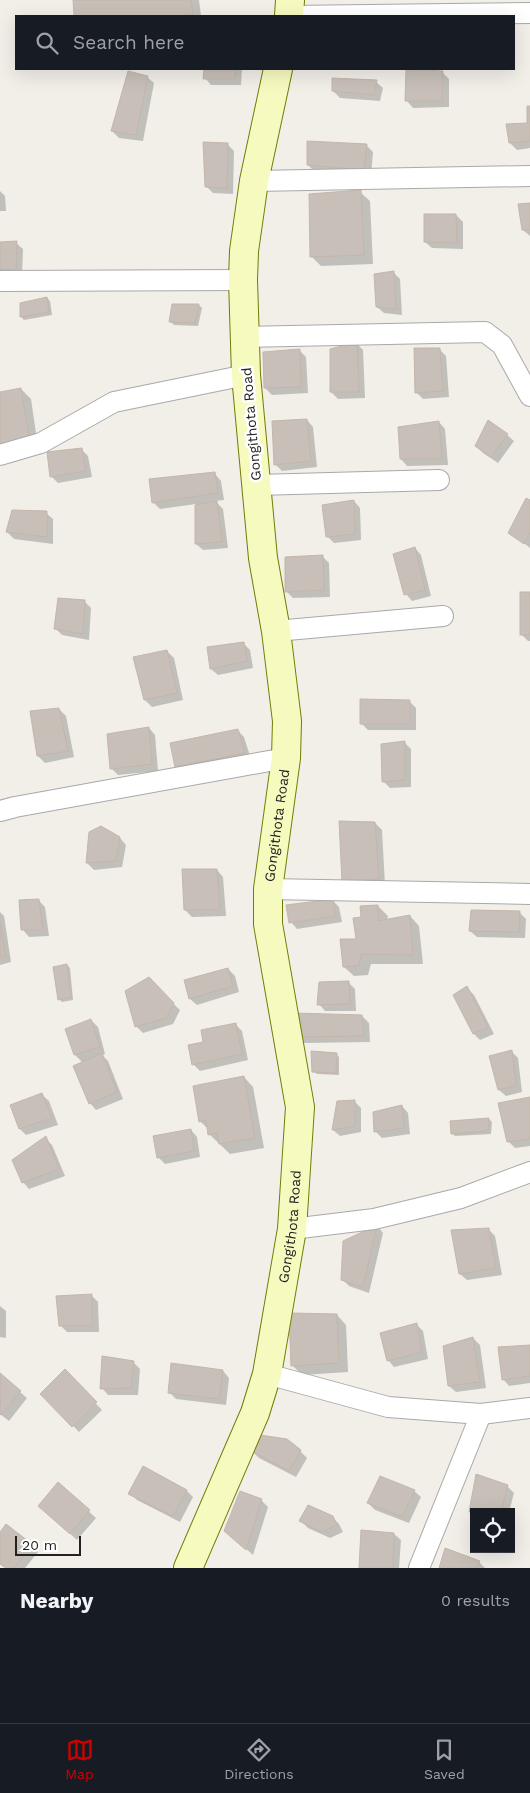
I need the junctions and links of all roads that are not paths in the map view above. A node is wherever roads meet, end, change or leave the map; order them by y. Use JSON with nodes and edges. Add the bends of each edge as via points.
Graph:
{"nodes":[{"id":1,"x":290,"y":0,"type":"edge"},
{"id":2,"x":530,"y":13,"type":"edge"},
{"id":3,"x":289,"y":15,"type":"edge"},
{"id":4,"x":369,"y":15,"type":"edge"},
{"id":5,"x":278,"y":70,"type":"edge"},
{"id":6,"x":530,"y":176,"type":"edge"},
{"id":7,"x":254,"y":181,"type":"junction"},
{"id":8,"x":0,"y":280,"type":"edge"},
{"id":9,"x":243,"y":280,"type":"junction"},
{"id":10,"x":245,"y":337,"type":"junction"},
{"id":11,"x":246,"y":376,"type":"junction"},
{"id":12,"x":530,"y":396,"type":"edge"},
{"id":13,"x":0,"y":454,"type":"edge"},
{"id":14,"x":440,"y":480,"type":"dead end"},
{"id":15,"x":257,"y":485,"type":"junction"},
{"id":16,"x":443,"y":616,"type":"dead end"},
{"id":17,"x":276,"y":631,"type":"junction"},
{"id":18,"x":286,"y":758,"type":"junction"},
{"id":19,"x":0,"y":811,"type":"edge"},
{"id":20,"x":268,"y":889,"type":"junction"},
{"id":21,"x":530,"y":894,"type":"edge"},
{"id":22,"x":530,"y":1172,"type":"edge"},
{"id":23,"x":292,"y":1229,"type":"junction"},
{"id":24,"x":267,"y":1374,"type":"junction"},
{"id":25,"x":530,"y":1408,"type":"edge"},
{"id":26,"x":481,"y":1414,"type":"junction"},
{"id":27,"x":188,"y":1568,"type":"edge"},
{"id":28,"x":419,"y":1568,"type":"edge"}],
"edges":[{"from":1,"to":3,"type":"street"},
{"from":2,"to":4,"type":"street"},
{"from":5,"to":7,"type":"street","name":"Gongithota Road"},
{"from":6,"to":7,"type":"street"},
{"from":7,"to":9,"type":"street","name":"Gongithota Road"},
{"from":8,"to":9,"type":"street"},
{"from":9,"to":10,"type":"street","name":"Gongithota Road"},
{"from":10,"to":11,"type":"street","name":"Gongithota Road"},
{"from":10,"to":12,"type":"street","via":[[485,332],[502,345]]},
{"from":11,"to":13,"type":"street","via":[[114,402],[42,443]]},
{"from":11,"to":15,"type":"street","name":"Gongithota Road"},
{"from":14,"to":15,"type":"street"},
{"from":15,"to":17,"type":"street","name":"Gongithota Road","via":[[263,558]]},
{"from":16,"to":17,"type":"street"},
{"from":17,"to":18,"type":"street","name":"Gongithota Road","via":[[287,721]]},
{"from":18,"to":19,"type":"street"},
{"from":18,"to":20,"type":"street","name":"Gongithota Road"},
{"from":20,"to":21,"type":"street"},
{"from":20,"to":23,"type":"street","name":"Gongithota Road","via":[[268,924],[300,1107]]},
{"from":22,"to":23,"type":"street","via":[[461,1198],[384,1217]]},
{"from":23,"to":24,"type":"street","name":"Gongithota Road"},
{"from":24,"to":26,"type":"street","via":[[388,1407]]},
{"from":24,"to":27,"type":"street","name":"Gongithota Road","via":[[255,1413]]},
{"from":25,"to":26,"type":"street"},
{"from":26,"to":28,"type":"street"}]}
